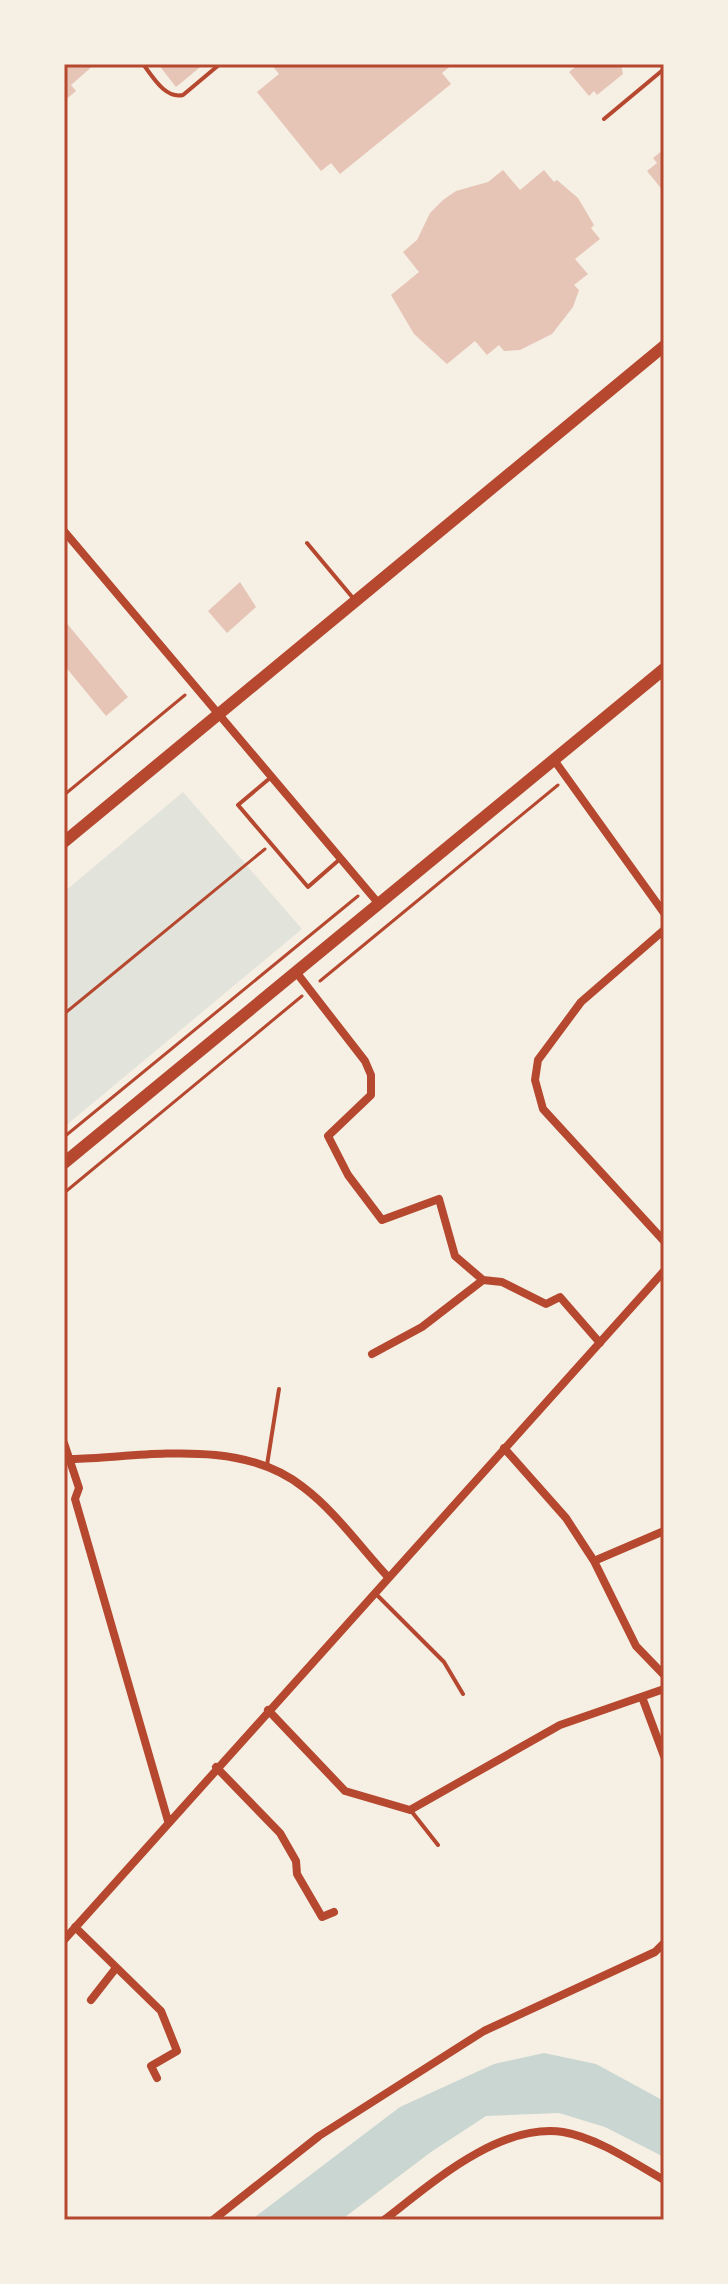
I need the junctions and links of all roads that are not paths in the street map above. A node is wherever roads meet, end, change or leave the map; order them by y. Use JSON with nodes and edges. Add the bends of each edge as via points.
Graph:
{"nodes":[{"id":1,"x":143,"y":64,"type":"edge"},
{"id":2,"x":220,"y":64,"type":"edge"},
{"id":3,"x":664,"y":69,"type":"edge"},
{"id":4,"x":604,"y":119,"type":"dead end"},
{"id":5,"x":664,"y":346,"type":"edge"},
{"id":6,"x":64,"y":531,"type":"edge"},
{"id":7,"x":307,"y":543,"type":"dead end"},
{"id":8,"x":355,"y":599,"type":"junction"},
{"id":9,"x":664,"y":669,"type":"edge"},
{"id":10,"x":216,"y":715,"type":"junction"},
{"id":11,"x":554,"y":760,"type":"junction"},
{"id":12,"x":270,"y":778,"type":"junction"},
{"id":13,"x":64,"y":842,"type":"edge"},
{"id":14,"x":340,"y":859,"type":"junction"},
{"id":15,"x":379,"y":904,"type":"junction"},
{"id":16,"x":664,"y":913,"type":"edge"},
{"id":17,"x":664,"y":930,"type":"edge"},
{"id":18,"x":296,"y":972,"type":"junction"},
{"id":19,"x":64,"y":1163,"type":"edge"},
{"id":20,"x":664,"y":1241,"type":"edge"},
{"id":21,"x":663,"y":1276,"type":"edge"},
{"id":22,"x":483,"y":1280,"type":"junction"},
{"id":23,"x":600,"y":1343,"type":"junction"},
{"id":24,"x":372,"y":1354,"type":"dead end"},
{"id":25,"x":279,"y":1389,"type":"dead end"},
{"id":26,"x":64,"y":1443,"type":"edge"},
{"id":27,"x":504,"y":1448,"type":"junction"},
{"id":28,"x":71,"y":1459,"type":"junction"},
{"id":29,"x":267,"y":1465,"type":"junction"},
{"id":30,"x":75,"y":1499,"type":"junction"},
{"id":31,"x":64,"y":1506,"type":"edge"},
{"id":32,"x":664,"y":1531,"type":"edge"},
{"id":33,"x":594,"y":1561,"type":"junction"},
{"id":34,"x":388,"y":1577,"type":"junction"},
{"id":35,"x":374,"y":1592,"type":"junction"},
{"id":36,"x":664,"y":1675,"type":"edge"},
{"id":37,"x":664,"y":1689,"type":"edge"},
{"id":38,"x":463,"y":1694,"type":"dead end"},
{"id":39,"x":642,"y":1697,"type":"junction"},
{"id":40,"x":268,"y":1710,"type":"junction"},
{"id":41,"x":664,"y":1756,"type":"edge"},
{"id":42,"x":216,"y":1767,"type":"junction"},
{"id":43,"x":410,"y":1810,"type":"junction"},
{"id":44,"x":168,"y":1821,"type":"junction"},
{"id":45,"x":438,"y":1845,"type":"dead end"},
{"id":46,"x":334,"y":1912,"type":"dead end"},
{"id":47,"x":75,"y":1927,"type":"junction"},
{"id":48,"x":64,"y":1940,"type":"edge"},
{"id":49,"x":664,"y":1943,"type":"edge"},
{"id":50,"x":116,"y":1968,"type":"junction"},
{"id":51,"x":91,"y":2000,"type":"dead end"},
{"id":52,"x":157,"y":2078,"type":"dead end"},
{"id":53,"x":664,"y":2180,"type":"edge"},
{"id":54,"x":213,"y":2220,"type":"edge"},
{"id":55,"x":384,"y":2220,"type":"edge"}],
"edges":[{"from":1,"to":2,"type":"lane","via":[[175,97]]},
{"from":3,"to":4,"type":"lane"},
{"from":5,"to":8,"type":"main road"},
{"from":6,"to":10,"type":"street"},
{"from":7,"to":8,"type":"lane"},
{"from":8,"to":10,"type":"main road"},
{"from":9,"to":11,"type":"main road"},
{"from":10,"to":12,"type":"street"},
{"from":10,"to":13,"type":"main road"},
{"from":11,"to":15,"type":"main road"},
{"from":11,"to":16,"type":"street"},
{"from":12,"to":14,"type":"street"},
{"from":12,"to":14,"type":"lane","via":[[238,805],[308,887]]},
{"from":14,"to":15,"type":"street"},
{"from":15,"to":18,"type":"main road"},
{"from":17,"to":20,"type":"street","via":[[581,1002],[538,1060],[535,1080],[543,1109]]},
{"from":18,"to":19,"type":"main road"},
{"from":18,"to":22,"type":"street","via":[[371,1075],[371,1095],[328,1136],[348,1175],[382,1220],[439,1199],[455,1256]]},
{"from":21,"to":23,"type":"street"},
{"from":22,"to":23,"type":"street","via":[[502,1282],[546,1304],[560,1297]]},
{"from":22,"to":24,"type":"street","via":[[422,1327]]},
{"from":23,"to":27,"type":"street"},
{"from":25,"to":29,"type":"lane"},
{"from":26,"to":28,"type":"street"},
{"from":27,"to":33,"type":"street","via":[[566,1518]]},
{"from":27,"to":34,"type":"street"},
{"from":28,"to":29,"type":"street","via":[[237,1456]]},
{"from":28,"to":30,"type":"street","via":[[79,1488]]},
{"from":29,"to":34,"type":"street","via":[[304,1488]]},
{"from":30,"to":31,"type":"street"},
{"from":30,"to":44,"type":"street"},
{"from":32,"to":33,"type":"street"},
{"from":33,"to":36,"type":"street","via":[[636,1646]]},
{"from":34,"to":35,"type":"street"},
{"from":35,"to":38,"type":"lane","via":[[444,1662]]},
{"from":35,"to":40,"type":"street"},
{"from":37,"to":39,"type":"street"},
{"from":39,"to":41,"type":"street"},
{"from":39,"to":43,"type":"street","via":[[560,1725]]},
{"from":40,"to":42,"type":"street"},
{"from":40,"to":43,"type":"street","via":[[345,1791]]},
{"from":42,"to":44,"type":"street"},
{"from":42,"to":46,"type":"street","via":[[280,1833],[322,1917]]},
{"from":43,"to":45,"type":"lane"},
{"from":44,"to":47,"type":"street"},
{"from":47,"to":48,"type":"street"},
{"from":47,"to":50,"type":"street"},
{"from":49,"to":54,"type":"street","via":[[655,1952],[484,2031],[319,2136]]},
{"from":50,"to":51,"type":"street"},
{"from":50,"to":52,"type":"street","via":[[161,2011],[177,2051],[151,2066]]},
{"from":53,"to":55,"type":"street","via":[[564,2132],[524,2134],[468,2157]]}]}
